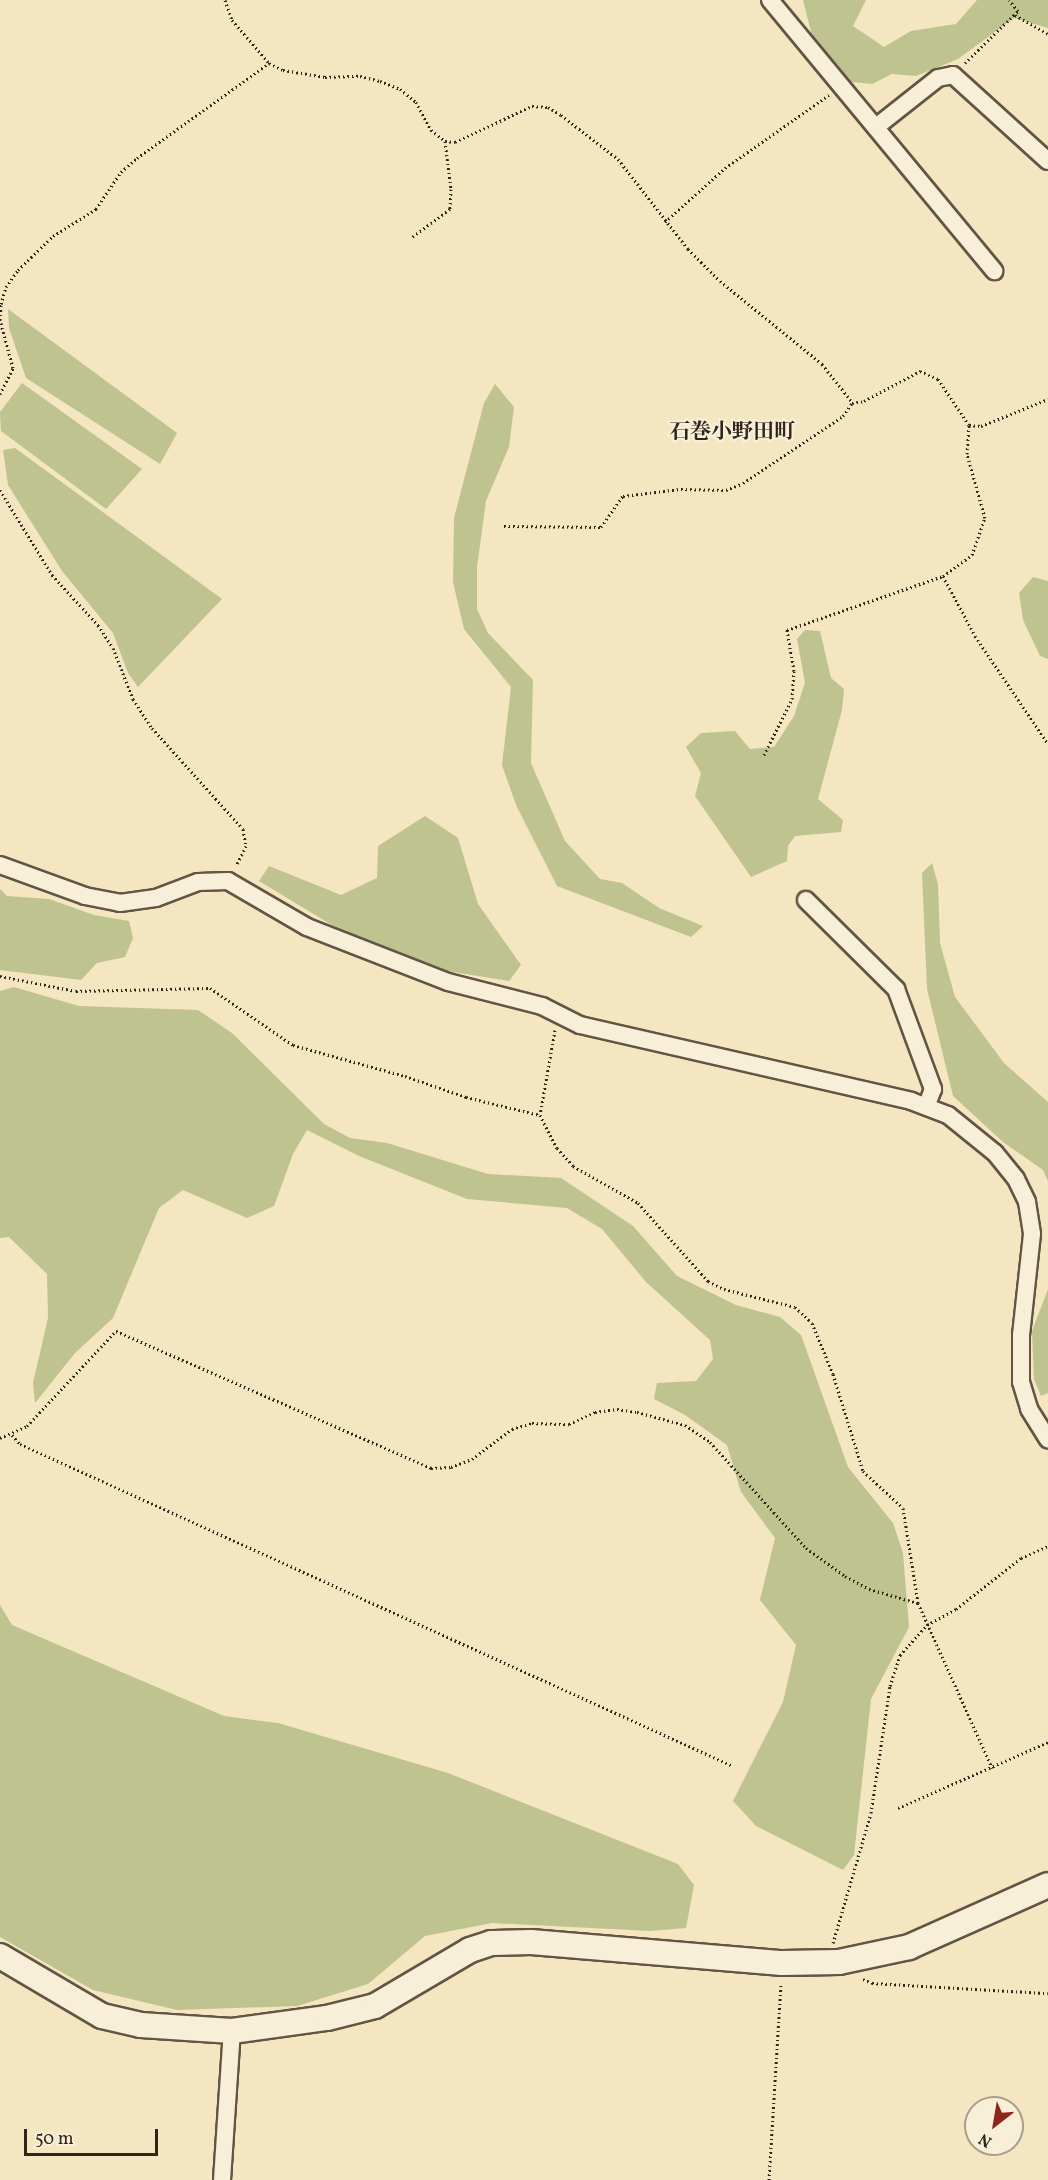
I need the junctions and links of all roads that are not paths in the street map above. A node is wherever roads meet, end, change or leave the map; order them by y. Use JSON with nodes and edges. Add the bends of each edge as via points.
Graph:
{"nodes":[{"id":1,"x":770,"y":0,"type":"edge"},
{"id":2,"x":876,"y":127,"type":"junction"},
{"id":3,"x":1048,"y":161,"type":"edge"},
{"id":4,"x":994,"y":271,"type":"dead end"},
{"id":5,"x":0,"y":866,"type":"edge"},
{"id":6,"x":806,"y":900,"type":"dead end"},
{"id":7,"x":927,"y":1105,"type":"junction"},
{"id":8,"x":1048,"y":1440,"type":"edge"},
{"id":9,"x":1048,"y":1885,"type":"edge"},
{"id":10,"x":0,"y":1956,"type":"edge"},
{"id":11,"x":232,"y":2031,"type":"junction"},
{"id":12,"x":222,"y":2180,"type":"edge"}],
"edges":[{"from":1,"to":2,"type":"street"},
{"from":2,"to":3,"type":"street","via":[[938,78],[953,75]]},
{"from":2,"to":4,"type":"street"},
{"from":5,"to":7,"type":"street","via":[[85,896],[120,903],[156,898],[198,882],[228,881],[307,927],[448,982],[542,1006],[557,1016]]},
{"from":6,"to":7,"type":"street","via":[[896,989],[933,1089]]},
{"from":7,"to":8,"type":"street","via":[[948,1115],[995,1153],[1016,1179],[1027,1202],[1032,1234],[1021,1335],[1021,1382],[1029,1409]]},
{"from":9,"to":11,"type":"street","via":[[909,1947],[839,1962],[782,1963],[531,1942],[491,1943],[470,1950],[375,2006],[317,2020]]},
{"from":10,"to":11,"type":"street","via":[[102,2016],[141,2025]]},
{"from":11,"to":12,"type":"street"}]}
